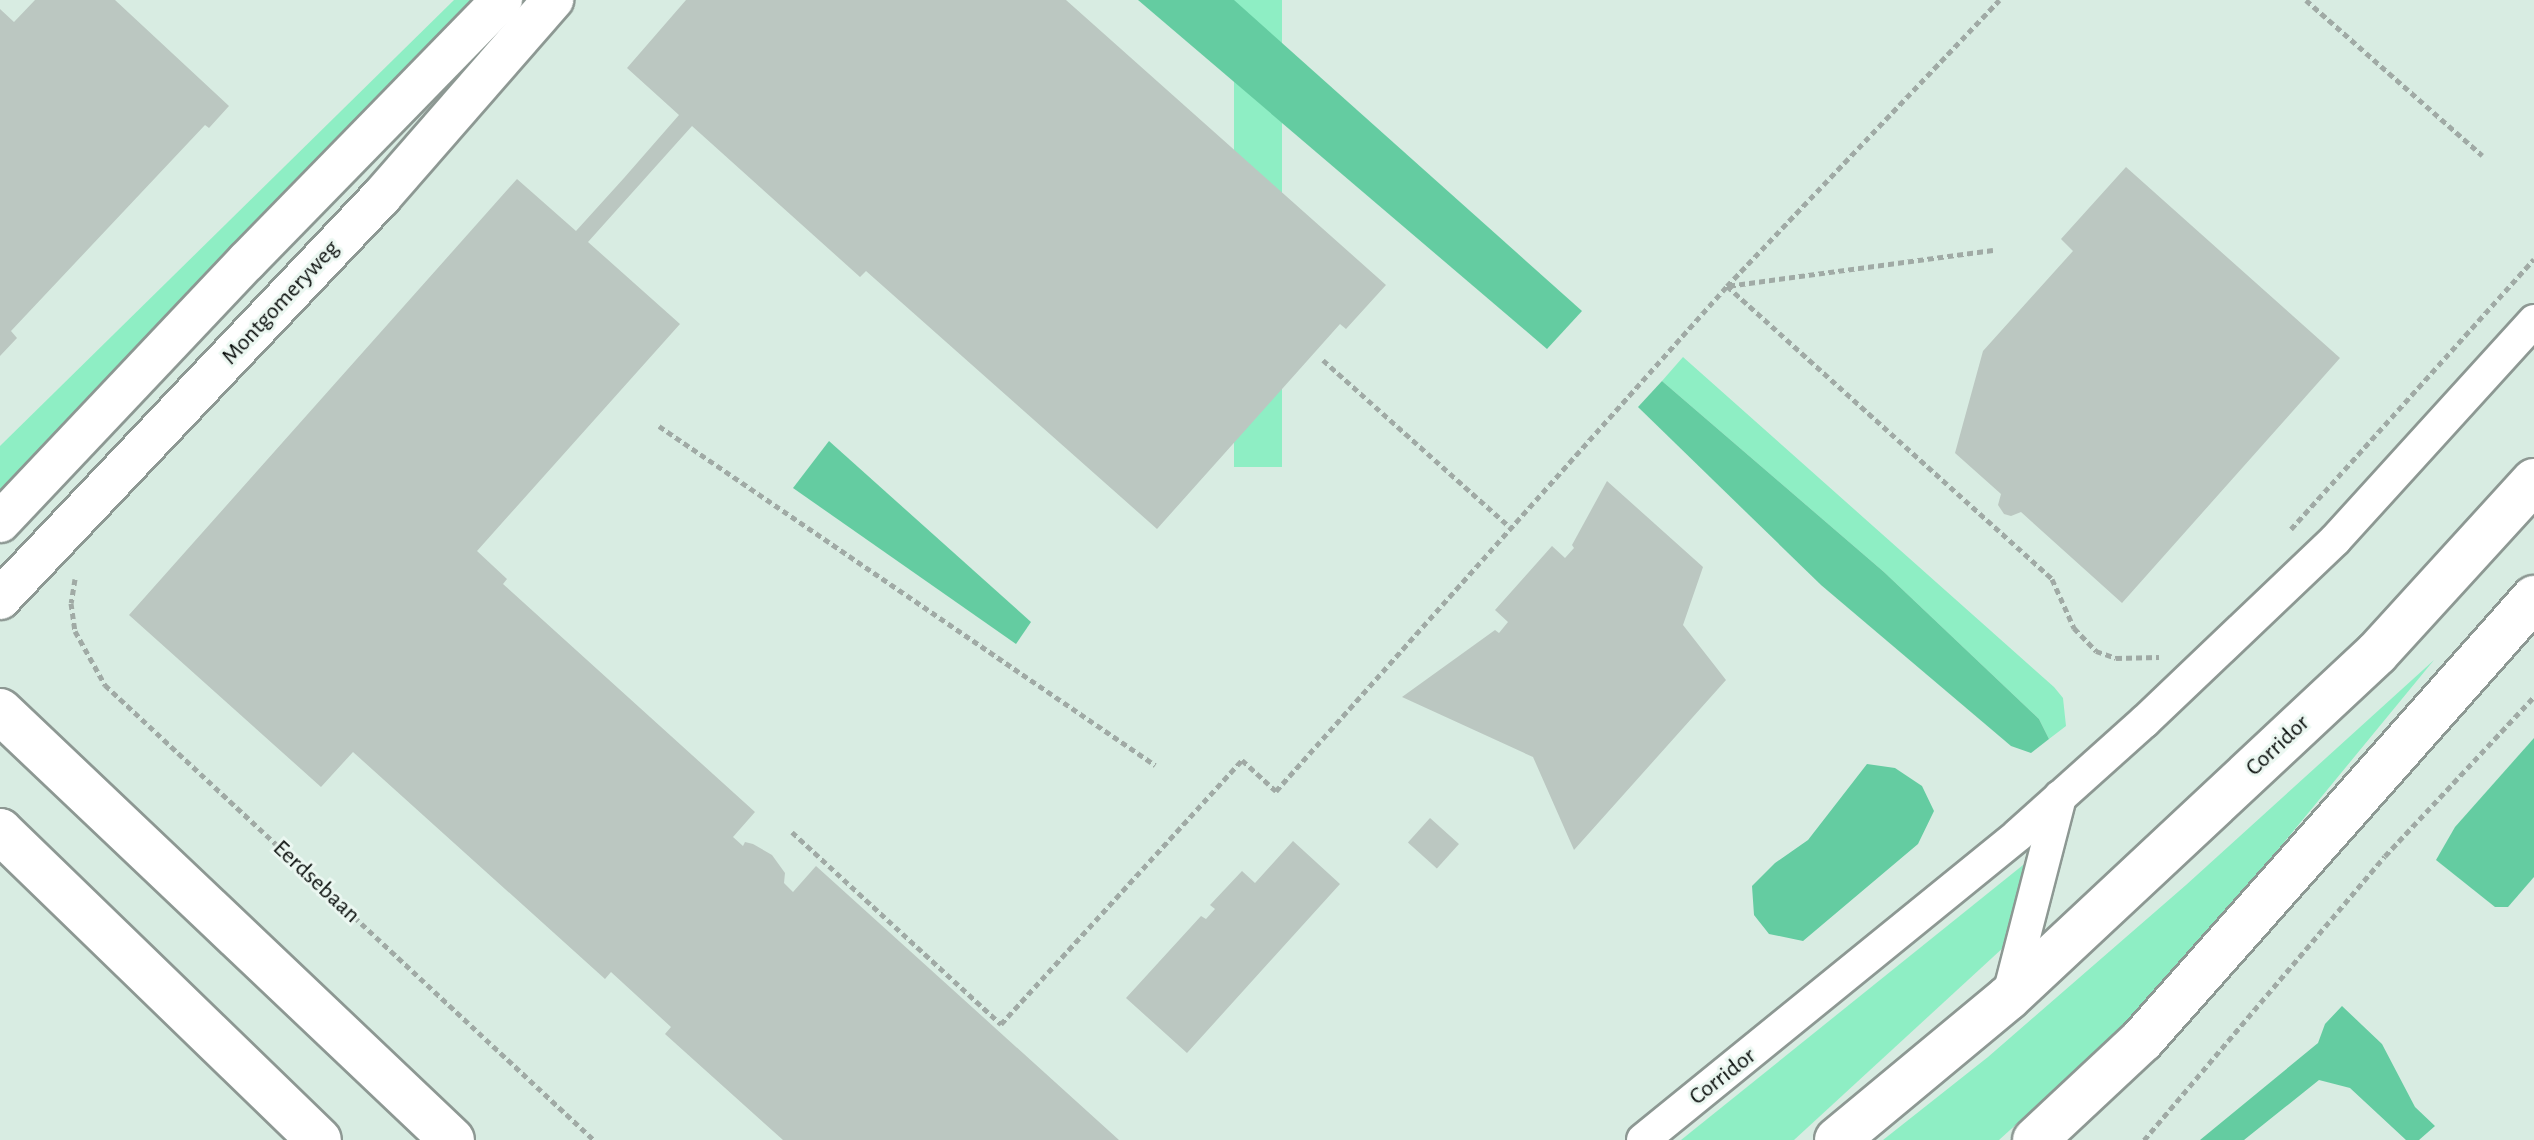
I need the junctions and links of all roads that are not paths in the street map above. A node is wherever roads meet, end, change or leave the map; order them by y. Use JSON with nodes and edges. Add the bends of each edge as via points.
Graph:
{"nodes":[{"id":1,"x":502,"y":0,"type":"edge"},
{"id":2,"x":553,"y":0,"type":"edge"},
{"id":3,"x":2534,"y":321,"type":"edge"},
{"id":4,"x":2534,"y":481,"type":"edge"},
{"id":5,"x":0,"y":522,"type":"edge"},
{"id":6,"x":2534,"y":598,"type":"edge"},
{"id":7,"x":0,"y":599,"type":"edge"},
{"id":8,"x":0,"y":711,"type":"edge"},
{"id":9,"x":2060,"y":797,"type":"junction"},
{"id":10,"x":0,"y":831,"type":"edge"},
{"id":11,"x":2008,"y":998,"type":"junction"},
{"id":12,"x":319,"y":1140,"type":"edge"},
{"id":13,"x":452,"y":1140,"type":"edge"},
{"id":14,"x":1643,"y":1140,"type":"edge"},
{"id":15,"x":1837,"y":1140,"type":"edge"},
{"id":16,"x":2035,"y":1140,"type":"edge"}],
"edges":[{"from":1,"to":5,"type":"street"},
{"from":2,"to":7,"type":"street","name":"Montgomeryweg","via":[[381,197]]},
{"from":3,"to":9,"type":"street","name":"Corridor","via":[[2335,540]]},
{"from":4,"to":11,"type":"main road","name":"Corridor","via":[[2377,653]]},
{"from":6,"to":16,"type":"main road","via":[[2142,1040]]},
{"from":8,"to":13,"type":"main road"},
{"from":9,"to":11,"type":"street"},
{"from":9,"to":14,"type":"street","name":"Corridor"},
{"from":10,"to":12,"type":"main road"},
{"from":11,"to":15,"type":"main road","name":"Corridor"}]}
